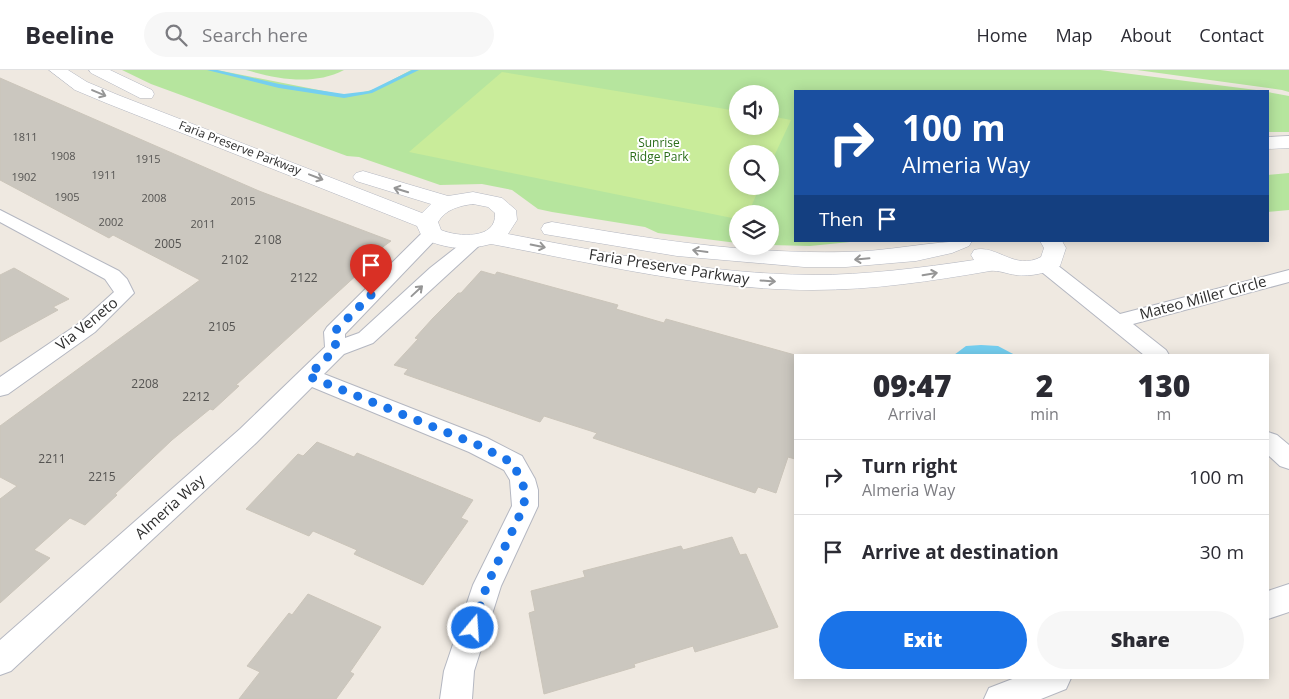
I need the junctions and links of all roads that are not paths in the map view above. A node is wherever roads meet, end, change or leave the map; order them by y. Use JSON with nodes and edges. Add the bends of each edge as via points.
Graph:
{"nodes":[{"id":1,"x":56,"y":70,"type":"edge"},
{"id":2,"x":97,"y":70,"type":"edge"},
{"id":3,"x":1289,"y":142,"type":"edge"},
{"id":4,"x":1269,"y":143,"type":"edge"},
{"id":5,"x":1289,"y":159,"type":"edge"},
{"id":6,"x":1269,"y":160,"type":"edge"},
{"id":7,"x":448,"y":202,"type":"junction"},
{"id":8,"x":0,"y":215,"type":"edge"},
{"id":9,"x":507,"y":221,"type":"junction"},
{"id":10,"x":429,"y":228,"type":"junction"},
{"id":11,"x":482,"y":240,"type":"junction"},
{"id":12,"x":959,"y":242,"type":"edge"},
{"id":13,"x":970,"y":242,"type":"edge"},
{"id":14,"x":1051,"y":242,"type":"edge"},
{"id":15,"x":998,"y":263,"type":"junction"},
{"id":16,"x":1045,"y":265,"type":"junction"},
{"id":17,"x":1289,"y":276,"type":"edge"},
{"id":18,"x":1117,"y":322,"type":"junction"},
{"id":19,"x":336,"y":349,"type":"junction"},
{"id":20,"x":1157,"y":354,"type":"edge"},
{"id":21,"x":308,"y":376,"type":"junction"},
{"id":22,"x":0,"y":388,"type":"edge"},
{"id":23,"x":1269,"y":443,"type":"edge"},
{"id":24,"x":1289,"y":459,"type":"edge"},
{"id":25,"x":1289,"y":598,"type":"edge"},
{"id":26,"x":1269,"y":605,"type":"edge"},
{"id":27,"x":0,"y":660,"type":"edge"},
{"id":28,"x":1052,"y":679,"type":"edge"},
{"id":29,"x":456,"y":699,"type":"edge"},
{"id":30,"x":1000,"y":699,"type":"edge"}],
"edges":[{"from":1,"to":10,"type":"street","name":"Faria Preserve Parkway","one_way":true,"via":[[81,86]]},
{"from":7,"to":2,"type":"street","name":"Faria Preserve Parkway","one_way":true,"via":[[400,190],[340,169],[144,94]]},
{"from":3,"to":4,"type":"street"},
{"from":5,"to":6,"type":"street"},
{"from":7,"to":9,"type":"street","via":[[485,199],[503,207]]},
{"from":7,"to":10,"type":"street","via":[[438,208]]},
{"from":8,"to":22,"type":"street","name":"Via Veneto","via":[[112,275],[120,282],[124,294],[88,327]]},
{"from":9,"to":11,"type":"street","via":[[503,228]]},
{"from":12,"to":9,"type":"street","name":"Faria Preserve Parkway","one_way":true,"via":[[950,247],[908,255],[854,260],[795,260],[643,243]]},
{"from":10,"to":11,"type":"street","name":"Faria Preserve Parkway","via":[[449,243]]},
{"from":10,"to":19,"type":"street","via":[[334,332]]},
{"from":11,"to":15,"type":"street","name":"Faria Preserve Parkway","one_way":true,"via":[[722,278],[787,282],[903,278]]},
{"from":19,"to":11,"type":"street","name":"Almeria Way","one_way":true,"via":[[366,338],[437,272]]},
{"from":13,"to":15,"type":"street","via":[[977,252]]},
{"from":14,"to":16,"type":"street","via":[[1055,255]]},
{"from":15,"to":16,"type":"street","via":[[1024,268]]},
{"from":16,"to":18,"type":"street","name":"Mateo Miller Circle"},
{"from":17,"to":18,"type":"street","name":"Mateo Miller Circle"},
{"from":18,"to":20,"type":"street","name":"Mateo Miller Circle"},
{"from":19,"to":21,"type":"street","name":"Almeria Way"},
{"from":21,"to":27,"type":"street","name":"Almeria Way","via":[[248,436]]},
{"from":21,"to":29,"type":"street","via":[[478,445],[513,463],[522,479],[524,506],[487,585],[459,671]]},
{"from":23,"to":24,"type":"street"},
{"from":25,"to":26,"type":"street"},
{"from":28,"to":30,"type":"street"}]}
